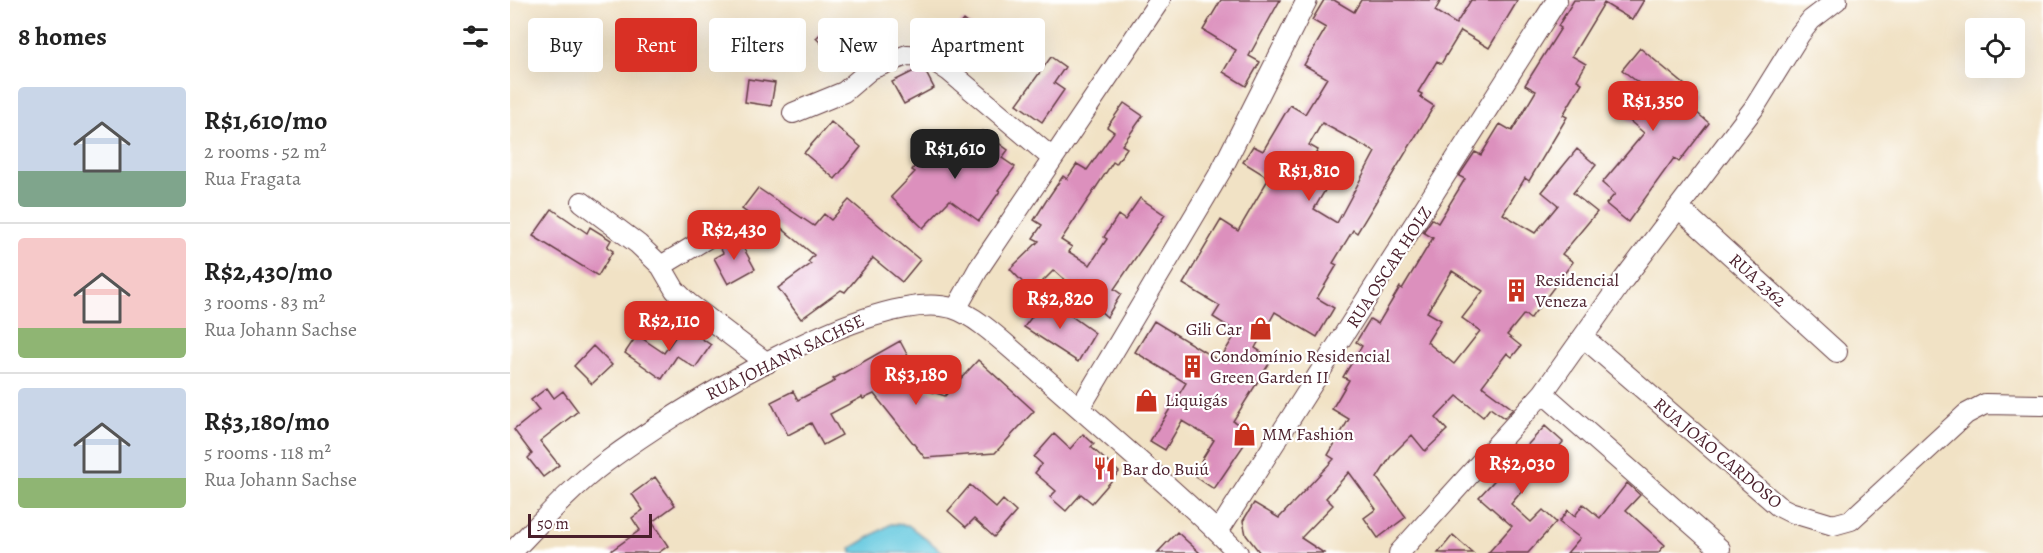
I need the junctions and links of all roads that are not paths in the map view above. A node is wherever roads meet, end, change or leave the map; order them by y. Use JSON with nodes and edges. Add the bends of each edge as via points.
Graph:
{"nodes":[{"id":1,"x":1160,"y":0,"type":"edge"},
{"id":2,"x":1307,"y":0,"type":"edge"},
{"id":3,"x":1557,"y":0,"type":"edge"},
{"id":4,"x":1837,"y":0,"type":"edge"},
{"id":5,"x":793,"y":113,"type":"dead end"},
{"id":6,"x":1052,"y":158,"type":"junction"},
{"id":7,"x":582,"y":202,"type":"dead end"},
{"id":8,"x":1680,"y":208,"type":"junction"},
{"id":9,"x":724,"y":228,"type":"dead end"},
{"id":10,"x":661,"y":266,"type":"junction"},
{"id":11,"x":956,"y":309,"type":"junction"},
{"id":12,"x":1583,"y":337,"type":"junction"},
{"id":13,"x":1837,"y":352,"type":"dead end"},
{"id":14,"x":767,"y":363,"type":"junction"},
{"id":15,"x":1543,"y":393,"type":"junction"},
{"id":16,"x":2043,"y":405,"type":"edge"},
{"id":17,"x":1080,"y":408,"type":"junction"},
{"id":18,"x":1218,"y":532,"type":"junction"},
{"id":19,"x":1720,"y":549,"type":"dead end"},
{"id":20,"x":511,"y":553,"type":"edge"},
{"id":21,"x":1238,"y":553,"type":"edge"},
{"id":22,"x":1399,"y":553,"type":"edge"}],
"edges":[{"from":1,"to":6,"type":"street"},
{"from":2,"to":17,"type":"street","via":[[1221,171]]},
{"from":3,"to":18,"type":"street","name":"RUA OSCAR HOLZ"},
{"from":4,"to":8,"type":"street","via":[[1800,34],[1754,108]]},
{"from":5,"to":6,"type":"street","via":[[844,92],[871,69],[907,55],[926,56]]},
{"from":6,"to":11,"type":"street","via":[[979,267]]},
{"from":7,"to":10,"type":"street"},
{"from":8,"to":12,"type":"street"},
{"from":8,"to":13,"type":"street","name":"RUA 2362"},
{"from":9,"to":10,"type":"street"},
{"from":10,"to":14,"type":"street","via":[[688,303]]},
{"from":11,"to":14,"type":"street","name":"RUA JOHANN SACHSE","via":[[925,305],[896,308],[861,319]]},
{"from":11,"to":17,"type":"street","name":"RUA JOHANN SACHSE","via":[[995,336]]},
{"from":12,"to":15,"type":"street"},
{"from":12,"to":16,"type":"street","name":"RUA JOÃO CARDOSO","via":[[1778,506],[1833,525],[1851,520],[1966,414],[1985,404]]},
{"from":14,"to":20,"type":"street","name":"RUA JOHANN SACHSE","via":[[689,404],[604,463]]},
{"from":15,"to":19,"type":"street"},
{"from":15,"to":22,"type":"street"},
{"from":17,"to":18,"type":"street","name":"RUA JOHANN SACHSE"},
{"from":18,"to":21,"type":"street","name":"RUA JOHANN SACHSE"}]}
